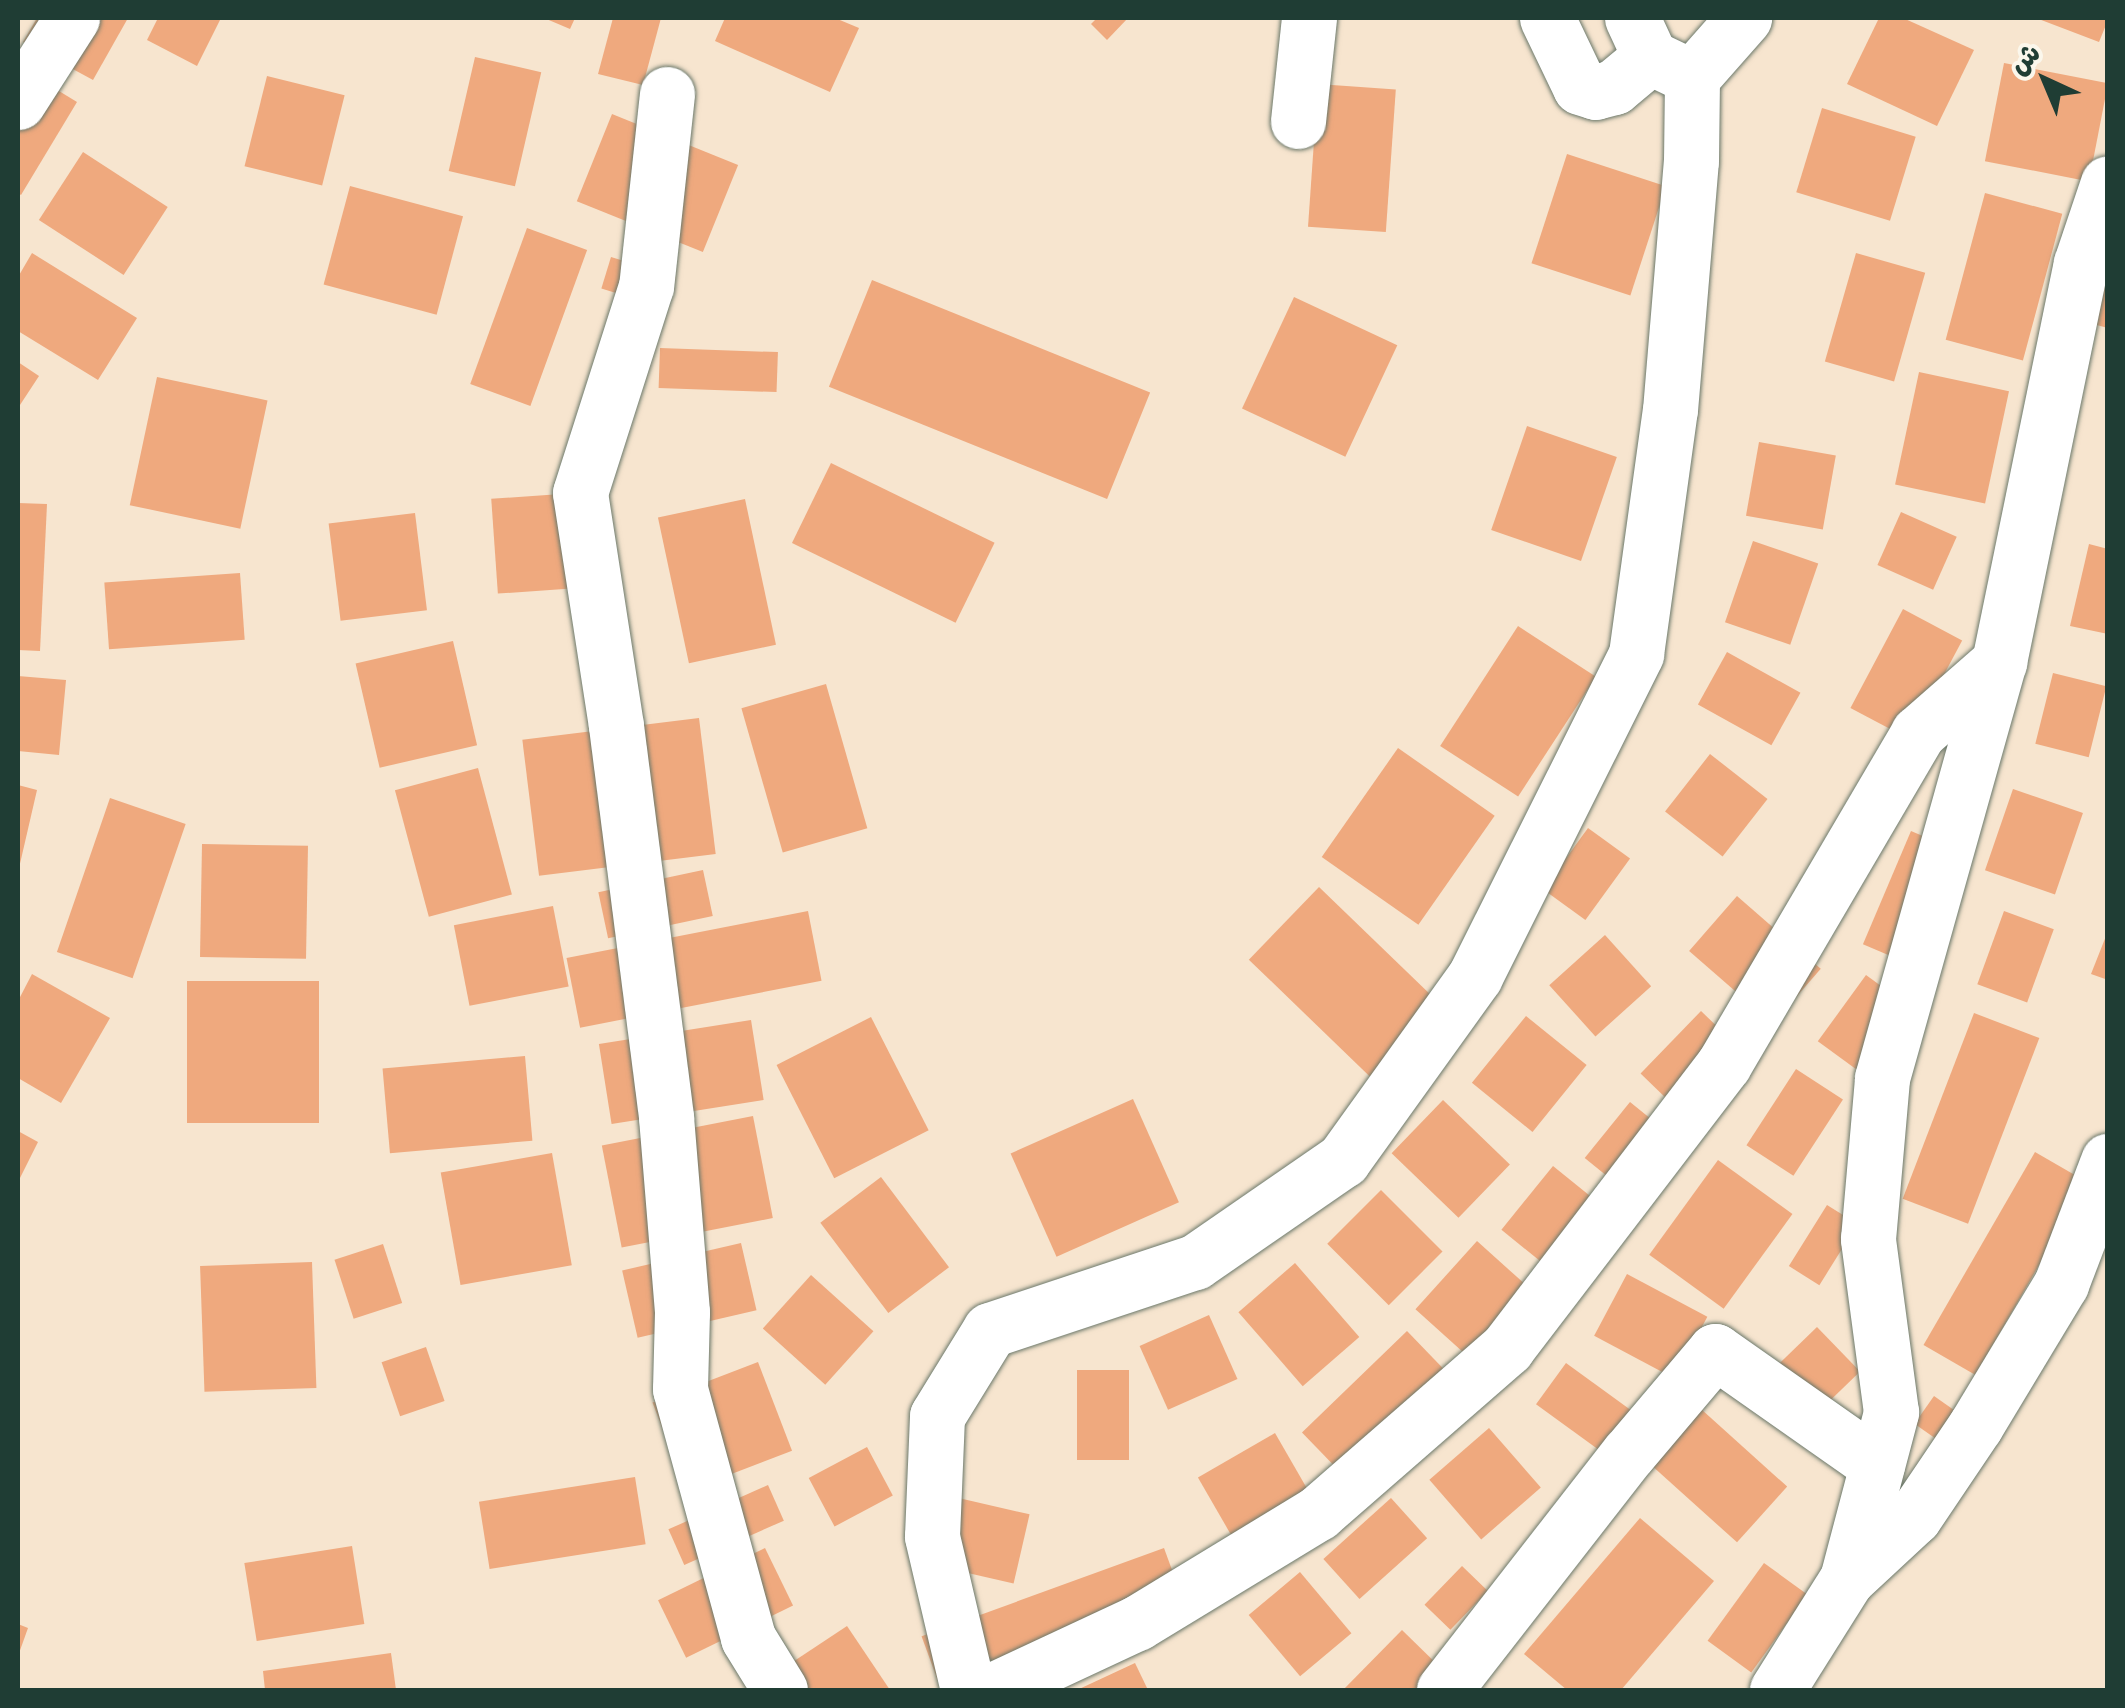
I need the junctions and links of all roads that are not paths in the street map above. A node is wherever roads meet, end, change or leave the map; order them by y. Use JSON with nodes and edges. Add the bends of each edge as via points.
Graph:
{"nodes":[{"id":1,"x":72,"y":18,"type":"edge"},
{"id":2,"x":1309,"y":18,"type":"edge"},
{"id":3,"x":1547,"y":18,"type":"edge"},
{"id":4,"x":1744,"y":18,"type":"edge"},
{"id":5,"x":1658,"y":51,"type":"edge"},
{"id":6,"x":667,"y":94,"type":"dead end"},
{"id":7,"x":18,"y":102,"type":"edge"},
{"id":8,"x":1298,"y":121,"type":"dead end"},
{"id":9,"x":2108,"y":183,"type":"edge"},
{"id":10,"x":1999,"y":662,"type":"junction"},
{"id":11,"x":2108,"y":1160,"type":"edge"},
{"id":12,"x":1877,"y":1465,"type":"junction"},
{"id":13,"x":1847,"y":1579,"type":"junction"},
{"id":14,"x":780,"y":1690,"type":"edge"},
{"id":15,"x":968,"y":1690,"type":"edge"},
{"id":16,"x":993,"y":1690,"type":"edge"},
{"id":17,"x":1444,"y":1690,"type":"edge"},
{"id":18,"x":1777,"y":1690,"type":"edge"}],
"edges":[{"from":1,"to":7,"type":"street"},
{"from":2,"to":8,"type":"street"},
{"from":3,"to":5,"type":"street","via":[[1580,87],[1596,92]]},
{"from":4,"to":5,"type":"street"},
{"from":5,"to":15,"type":"street","via":[[1691,161],[1670,410],[1636,654],[1475,976],[1342,1160],[1195,1262],[990,1330],[937,1416],[932,1536]]},
{"from":6,"to":14,"type":"street","via":[[646,286],[580,493],[666,1117],[682,1312],[680,1389],[748,1638]]},
{"from":9,"to":10,"type":"street","via":[[2081,263]]},
{"from":10,"to":12,"type":"street","via":[[1882,1078],[1868,1239],[1891,1412]]},
{"from":10,"to":16,"type":"street","via":[[1918,733],[1724,1064],[1507,1348],[1318,1514],[1137,1623]]},
{"from":11,"to":13,"type":"street","via":[[2061,1284],[1976,1426],[1914,1516]]},
{"from":12,"to":13,"type":"street"},
{"from":12,"to":17,"type":"street","via":[[1716,1351]]},
{"from":13,"to":18,"type":"street"}]}
